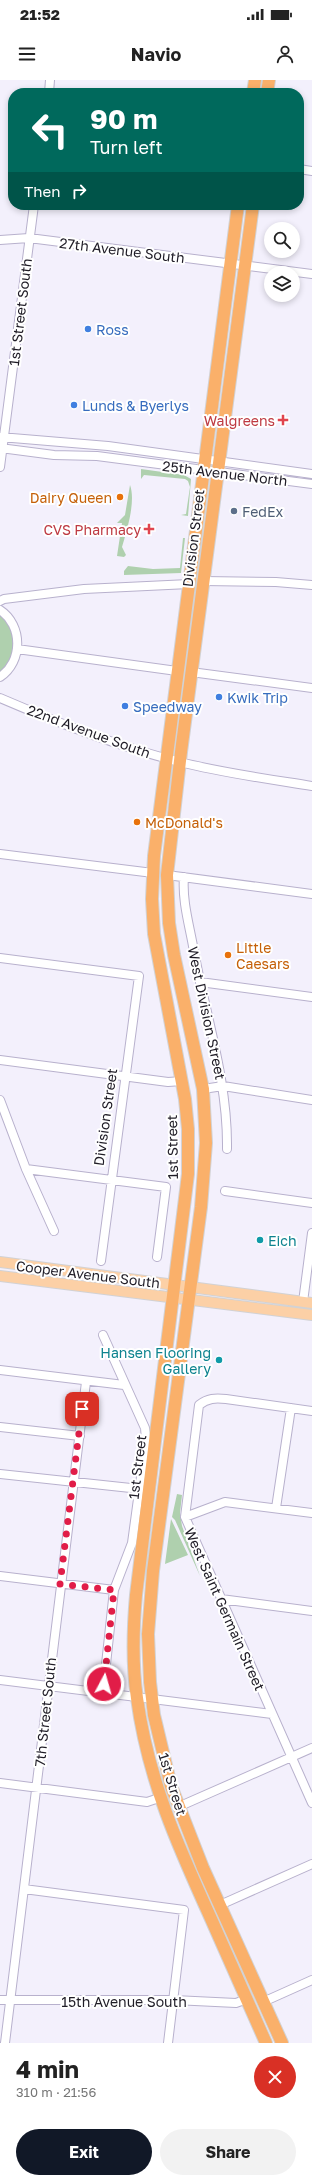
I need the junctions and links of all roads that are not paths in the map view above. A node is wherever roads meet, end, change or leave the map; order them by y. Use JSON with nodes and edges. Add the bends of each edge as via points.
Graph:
{"nodes":[{"id":1,"x":33,"y":210,"type":"edge"},
{"id":2,"x":237,"y":210,"type":"edge"},
{"id":3,"x":252,"y":210,"type":"edge"},
{"id":4,"x":30,"y":238,"type":"junction"},
{"id":5,"x":0,"y":240,"type":"edge"},
{"id":6,"x":230,"y":264,"type":"junction"},
{"id":7,"x":244,"y":265,"type":"junction"},
{"id":8,"x":312,"y":274,"type":"edge"},
{"id":9,"x":2,"y":437,"type":"edge"},
{"id":10,"x":2,"y":448,"type":"edge"},
{"id":11,"x":204,"y":466,"type":"junction"},
{"id":12,"x":0,"y":467,"type":"edge"},
{"id":13,"x":218,"y":468,"type":"junction"},
{"id":14,"x":312,"y":474,"type":"edge"},
{"id":15,"x":312,"y":484,"type":"edge"},
{"id":16,"x":203,"y":581,"type":"junction"},
{"id":17,"x":189,"y":584,"type":"junction"},
{"id":18,"x":312,"y":585,"type":"edge"},
{"id":19,"x":0,"y":602,"type":"edge"},
{"id":20,"x":0,"y":610,"type":"edge"},
{"id":21,"x":18,"y":649,"type":"junction"},
{"id":22,"x":177,"y":671,"type":"junction"},
{"id":23,"x":191,"y":672,"type":"junction"},
{"id":24,"x":0,"y":677,"type":"edge"},
{"id":25,"x":312,"y":688,"type":"edge"},
{"id":26,"x":0,"y":698,"type":"edge"},
{"id":27,"x":166,"y":758,"type":"junction"},
{"id":28,"x":180,"y":762,"type":"junction"},
{"id":29,"x":312,"y":786,"type":"edge"},
{"id":30,"x":0,"y":854,"type":"edge"},
{"id":31,"x":153,"y":873,"type":"junction"},
{"id":32,"x":167,"y":875,"type":"junction"},
{"id":33,"x":184,"y":877,"type":"junction"},
{"id":34,"x":312,"y":894,"type":"edge"},
{"id":35,"x":0,"y":958,"type":"edge"},
{"id":36,"x":200,"y":982,"type":"junction"},
{"id":37,"x":312,"y":997,"type":"edge"},
{"id":38,"x":0,"y":1060,"type":"edge"},
{"id":39,"x":126,"y":1078,"type":"junction"},
{"id":40,"x":182,"y":1080,"type":"junction"},
{"id":41,"x":223,"y":1086,"type":"junction"},
{"id":42,"x":203,"y":1089,"type":"junction"},
{"id":43,"x":0,"y":1100,"type":"edge"},
{"id":44,"x":312,"y":1100,"type":"edge"},
{"id":45,"x":227,"y":1150,"type":"dead end"},
{"id":46,"x":26,"y":1169,"type":"junction"},
{"id":47,"x":112,"y":1180,"type":"junction"},
{"id":48,"x":226,"y":1191,"type":"dead end"},
{"id":49,"x":312,"y":1203,"type":"edge"},
{"id":50,"x":54,"y":1231,"type":"dead end"},
{"id":51,"x":312,"y":1233,"type":"edge"},
{"id":52,"x":157,"y":1257,"type":"dead end"},
{"id":53,"x":101,"y":1261,"type":"dead end"},
{"id":54,"x":0,"y":1262,"type":"edge"},
{"id":55,"x":0,"y":1276,"type":"edge"},
{"id":56,"x":176,"y":1285,"type":"junction"},
{"id":57,"x":190,"y":1287,"type":"junction"},
{"id":58,"x":174,"y":1298,"type":"junction"},
{"id":59,"x":188,"y":1300,"type":"junction"},
{"id":60,"x":308,"y":1303,"type":"edge"},
{"id":61,"x":312,"y":1315,"type":"edge"},
{"id":62,"x":103,"y":1335,"type":"dead end"},
{"id":63,"x":0,"y":1370,"type":"edge"},
{"id":64,"x":86,"y":1382,"type":"junction"},
{"id":65,"x":124,"y":1385,"type":"junction"},
{"id":66,"x":291,"y":1408,"type":"junction"},
{"id":67,"x":312,"y":1410,"type":"edge"},
{"id":68,"x":0,"y":1427,"type":"edge"},
{"id":69,"x":79,"y":1435,"type":"junction"},
{"id":70,"x":0,"y":1474,"type":"edge"},
{"id":71,"x":73,"y":1483,"type":"junction"},
{"id":72,"x":140,"y":1489,"type":"junction"},
{"id":73,"x":276,"y":1508,"type":"junction"},
{"id":74,"x":312,"y":1513,"type":"edge"},
{"id":75,"x":185,"y":1517,"type":"junction"},
{"id":76,"x":0,"y":1576,"type":"edge"},
{"id":77,"x":60,"y":1584,"type":"junction"},
{"id":78,"x":114,"y":1590,"type":"junction"},
{"id":79,"x":221,"y":1599,"type":"junction"},
{"id":80,"x":312,"y":1611,"type":"edge"},
{"id":81,"x":0,"y":1680,"type":"edge"},
{"id":82,"x":48,"y":1686,"type":"junction"},
{"id":83,"x":103,"y":1692,"type":"junction"},
{"id":84,"x":136,"y":1697,"type":"junction"},
{"id":85,"x":152,"y":1700,"type":"junction"},
{"id":86,"x":272,"y":1714,"type":"junction"},
{"id":87,"x":312,"y":1748,"type":"edge"},
{"id":88,"x":291,"y":1757,"type":"junction"},
{"id":89,"x":0,"y":1783,"type":"edge"},
{"id":90,"x":37,"y":1787,"type":"junction"},
{"id":91,"x":159,"y":1798,"type":"junction"},
{"id":92,"x":312,"y":1803,"type":"edge"},
{"id":93,"x":178,"y":1807,"type":"junction"},
{"id":94,"x":312,"y":1864,"type":"edge"},
{"id":95,"x":24,"y":1889,"type":"junction"},
{"id":96,"x":220,"y":1905,"type":"junction"},
{"id":97,"x":312,"y":1980,"type":"edge"},
{"id":98,"x":247,"y":1999,"type":"junction"},
{"id":99,"x":0,"y":2000,"type":"edge"},
{"id":100,"x":174,"y":2000,"type":"junction"},
{"id":101,"x":10,"y":2001,"type":"junction"},
{"id":102,"x":263,"y":2002,"type":"junction"},
{"id":103,"x":5,"y":2043,"type":"edge"},
{"id":104,"x":168,"y":2043,"type":"edge"},
{"id":105,"x":266,"y":2043,"type":"edge"},
{"id":106,"x":282,"y":2043,"type":"edge"}],
"edges":[{"from":1,"to":4,"type":"street","name":"1st Street South"},
{"from":2,"to":6,"type":"highway","name":"Division Street"},
{"from":3,"to":7,"type":"highway","name":"Division Street"},
{"from":4,"to":5,"type":"street","name":"27th Avenue South"},
{"from":4,"to":6,"type":"street","name":"27th Avenue South"},
{"from":4,"to":9,"type":"street","name":"1st Street South"},
{"from":6,"to":7,"type":"street","name":"27th Avenue South"},
{"from":6,"to":11,"type":"highway","name":"Division Street"},
{"from":7,"to":8,"type":"street","name":"27th Avenue South"},
{"from":7,"to":13,"type":"highway","name":"Division Street"},
{"from":9,"to":10,"type":"street","name":"1st Street South"},
{"from":9,"to":11,"type":"street","name":"25th Avenue North","via":[[138,450]]},
{"from":10,"to":11,"type":"street","name":"25th Avenue North","via":[[54,456],[96,456],[137,462]]},
{"from":10,"to":12,"type":"street","name":"1st Street South"},
{"from":11,"to":13,"type":"street","name":"25th Avenue North"},
{"from":11,"to":17,"type":"highway","name":"Division Street"},
{"from":13,"to":14,"type":"street","name":"25th Avenue North"},
{"from":13,"to":15,"type":"street","name":"25th Avenue North"},
{"from":13,"to":16,"type":"highway","name":"Division Street"},
{"from":16,"to":18,"type":"street"},
{"from":16,"to":23,"type":"highway","name":"Division Street"},
{"from":17,"to":19,"type":"street","via":[[84,589],[4,599]]},
{"from":17,"to":22,"type":"highway","name":"Division Street"},
{"from":20,"to":21,"type":"street","via":[[13,623]]},
{"from":21,"to":22,"type":"street"},
{"from":21,"to":24,"type":"street","via":[[13,662]]},
{"from":22,"to":27,"type":"highway","name":"Division Street"},
{"from":23,"to":25,"type":"street"},
{"from":23,"to":28,"type":"highway","name":"Division Street"},
{"from":26,"to":27,"type":"street","name":"22nd Avenue South","via":[[64,724]]},
{"from":27,"to":28,"type":"street","name":"22nd Avenue South"},
{"from":27,"to":31,"type":"highway","name":"Division Street"},
{"from":28,"to":29,"type":"street","name":"22nd Avenue South"},
{"from":28,"to":32,"type":"highway","name":"Division Street"},
{"from":30,"to":31,"type":"street"},
{"from":31,"to":40,"type":"highway","name":"1st Street","via":[[157,956]]},
{"from":32,"to":33,"type":"street"},
{"from":32,"to":42,"type":"highway","name":"1st Street","via":[[169,923],[174,955]]},
{"from":33,"to":34,"type":"street"},
{"from":33,"to":36,"type":"street","name":"West Division Street","via":[[184,897]]},
{"from":35,"to":39,"type":"street","name":"Division Street","via":[[139,976]]},
{"from":36,"to":37,"type":"street"},
{"from":36,"to":41,"type":"street","name":"West Division Street"},
{"from":38,"to":39,"type":"street"},
{"from":39,"to":40,"type":"street","via":[[168,1082]]},
{"from":39,"to":47,"type":"street","name":"Division Street"},
{"from":40,"to":56,"type":"highway","name":"1st Street","via":[[188,1130],[188,1174]]},
{"from":41,"to":42,"type":"street"},
{"from":41,"to":44,"type":"street"},
{"from":41,"to":45,"type":"street","name":"West Division Street","via":[[227,1112]]},
{"from":42,"to":57,"type":"highway","name":"1st Street","via":[[205,1164]]},
{"from":43,"to":46,"type":"street"},
{"from":46,"to":47,"type":"street"},
{"from":46,"to":50,"type":"street"},
{"from":47,"to":52,"type":"street","via":[[166,1187]]},
{"from":47,"to":53,"type":"street","name":"Division Street"},
{"from":48,"to":49,"type":"street"},
{"from":51,"to":60,"type":"street"},
{"from":54,"to":56,"type":"main road","name":"Cooper Avenue South"},
{"from":55,"to":58,"type":"main road"},
{"from":56,"to":57,"type":"main road","name":"Cooper Avenue South"},
{"from":56,"to":58,"type":"highway","name":"1st Street"},
{"from":57,"to":59,"type":"highway","name":"1st Street"},
{"from":57,"to":60,"type":"main road","name":"Cooper Avenue South"},
{"from":58,"to":59,"type":"main road"},
{"from":58,"to":84,"type":"highway","name":"1st Street","via":[[136,1595]]},
{"from":59,"to":61,"type":"main road"},
{"from":59,"to":85,"type":"highway","name":"1st Street","via":[[149,1610]]},
{"from":62,"to":65,"type":"street"},
{"from":63,"to":64,"type":"street"},
{"from":64,"to":65,"type":"street"},
{"from":64,"to":69,"type":"street","name":"7th Street South"},
{"from":65,"to":72,"type":"street","via":[[145,1428]]},
{"from":66,"to":67,"type":"street"},
{"from":66,"to":73,"type":"street"},
{"from":66,"to":75,"type":"street","name":"West Saint Germain Street","via":[[214,1398],[199,1405]]},
{"from":68,"to":69,"type":"street"},
{"from":69,"to":71,"type":"street","name":"7th Street South"},
{"from":70,"to":71,"type":"street"},
{"from":71,"to":72,"type":"street"},
{"from":71,"to":77,"type":"street","name":"7th Street South"},
{"from":72,"to":78,"type":"street","via":[[132,1544]]},
{"from":73,"to":74,"type":"street"},
{"from":73,"to":75,"type":"street","via":[[225,1502]]},
{"from":75,"to":79,"type":"street","name":"West Saint Germain Street"},
{"from":76,"to":77,"type":"street"},
{"from":77,"to":78,"type":"street"},
{"from":77,"to":82,"type":"street","name":"7th Street South"},
{"from":78,"to":83,"type":"street"},
{"from":79,"to":80,"type":"street"},
{"from":79,"to":86,"type":"street","name":"West Saint Germain Street"},
{"from":81,"to":82,"type":"street"},
{"from":82,"to":83,"type":"street"},
{"from":82,"to":90,"type":"street","name":"7th Street South"},
{"from":83,"to":84,"type":"street"},
{"from":84,"to":85,"type":"street"},
{"from":84,"to":91,"type":"highway","name":"1st Street","via":[[145,1746]]},
{"from":85,"to":86,"type":"street"},
{"from":85,"to":93,"type":"highway","name":"1st Street","via":[[160,1744]]},
{"from":86,"to":88,"type":"street","name":"West Saint Germain Street"},
{"from":87,"to":88,"type":"street"},
{"from":88,"to":92,"type":"street","name":"West Saint Germain Street"},
{"from":88,"to":93,"type":"street"},
{"from":89,"to":90,"type":"street"},
{"from":90,"to":91,"type":"street","via":[[147,1802]]},
{"from":90,"to":95,"type":"street","name":"7th Street South"},
{"from":91,"to":98,"type":"highway","name":"1st Street","via":[[180,1851]]},
{"from":93,"to":96,"type":"highway","name":"1st Street"},
{"from":94,"to":96,"type":"street"},
{"from":95,"to":100,"type":"street","via":[[184,1910]]},
{"from":95,"to":101,"type":"street","name":"7th Street South"},
{"from":96,"to":102,"type":"highway","name":"1st Street"},
{"from":97,"to":102,"type":"street"},
{"from":98,"to":100,"type":"street","name":"15th Avenue South","via":[[236,2003]]},
{"from":98,"to":105,"type":"highway","name":"1st Street"},
{"from":99,"to":101,"type":"street","name":"15th Avenue South"},
{"from":100,"to":101,"type":"street","name":"15th Avenue South"},
{"from":100,"to":104,"type":"street"},
{"from":101,"to":103,"type":"street","name":"7th Street South"},
{"from":102,"to":106,"type":"highway","name":"1st Street"}]}
